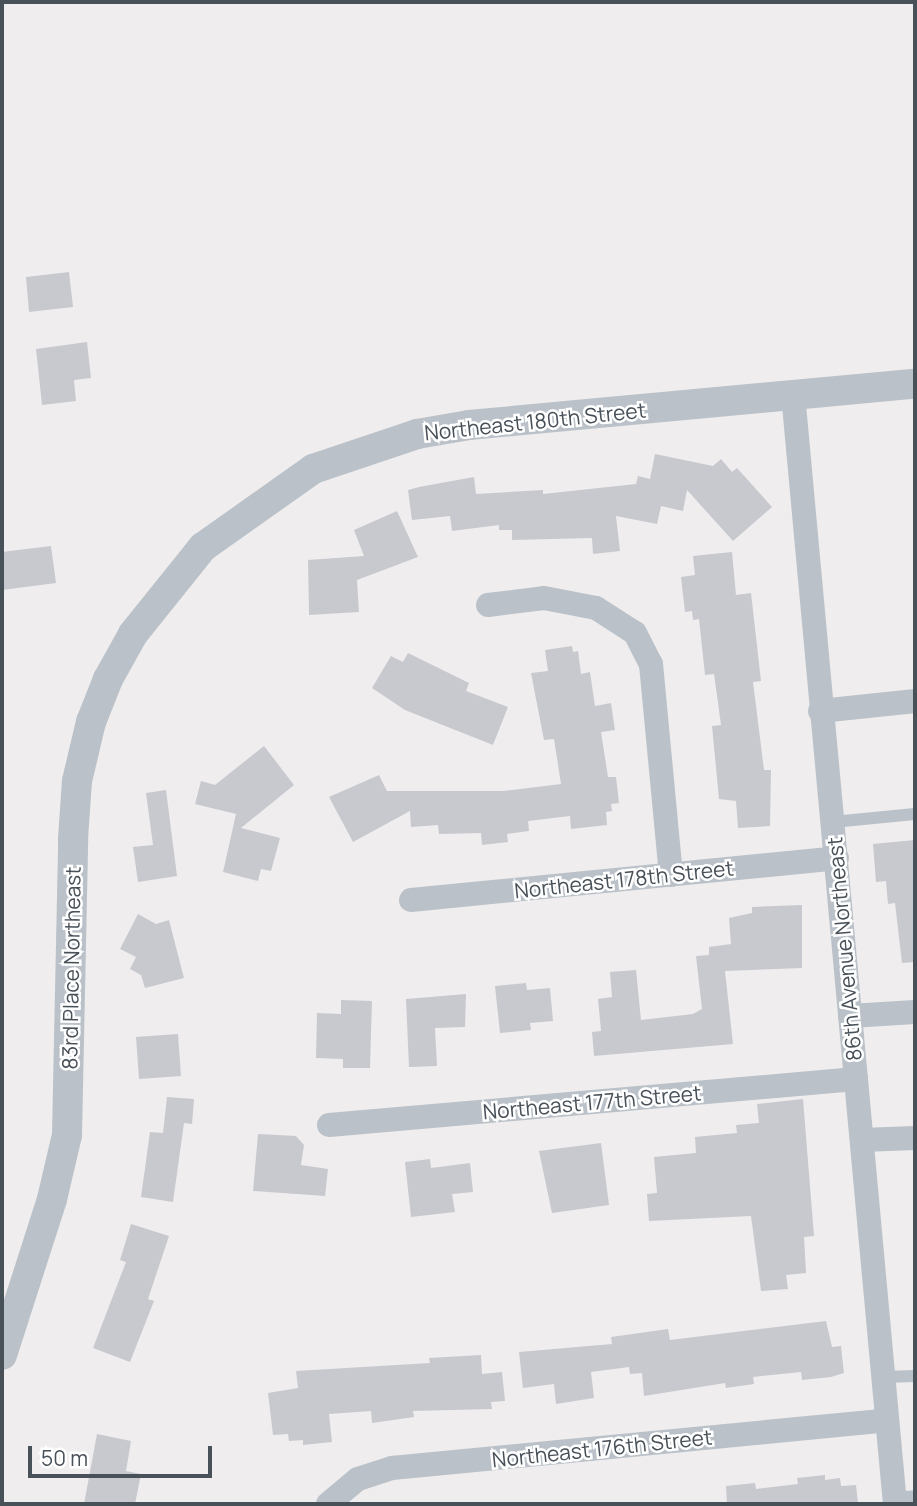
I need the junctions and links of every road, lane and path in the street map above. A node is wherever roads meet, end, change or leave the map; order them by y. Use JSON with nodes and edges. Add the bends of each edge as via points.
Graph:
{"nodes":[{"id":1,"x":915,"y":384,"type":"edge"},
{"id":2,"x":793,"y":394,"type":"junction"},
{"id":3,"x":163,"y":594,"type":"joint"},
{"id":4,"x":488,"y":605,"type":"dead end"},
{"id":5,"x":915,"y":701,"type":"edge"},
{"id":6,"x":820,"y":711,"type":"junction"},
{"id":7,"x":915,"y":814,"type":"edge"},
{"id":8,"x":833,"y":822,"type":"junction"},
{"id":9,"x":837,"y":858,"type":"junction"},
{"id":10,"x":671,"y":875,"type":"junction"},
{"id":11,"x":411,"y":900,"type":"dead end"},
{"id":12,"x":915,"y":1012,"type":"edge"},
{"id":13,"x":850,"y":1016,"type":"junction"},
{"id":14,"x":856,"y":1079,"type":"junction"},
{"id":15,"x":329,"y":1125,"type":"dead end"},
{"id":16,"x":915,"y":1138,"type":"edge"},
{"id":17,"x":862,"y":1140,"type":"junction"},
{"id":18,"x":2,"y":1355,"type":"edge"},
{"id":19,"x":915,"y":1376,"type":"edge"},
{"id":20,"x":884,"y":1377,"type":"junction"},
{"id":21,"x":887,"y":1420,"type":"junction"},
{"id":22,"x":901,"y":1499,"type":"edge"},
{"id":23,"x":328,"y":1504,"type":"edge"}],
"edges":[{"from":1,"to":2,"type":"street","name":"Northeast 180th Street"},
{"from":2,"to":3,"type":"street","name":"Northeast 180th Street","via":[[469,425],[366,448],[313,469],[247,513],[203,547]]},
{"from":2,"to":6,"type":"street","name":"86th Avenue Northeast"},
{"from":3,"to":18,"type":"street","name":"83rd Place Northeast","via":[[108,679],[77,781],[67,1135],[52,1199]]},
{"from":4,"to":10,"type":"street","via":[[544,598],[596,608],[635,633],[651,664]]},
{"from":5,"to":6,"type":"street"},
{"from":6,"to":8,"type":"street","name":"86th Avenue Northeast"},
{"from":7,"to":8,"type":"lane"},
{"from":8,"to":9,"type":"street","name":"86th Avenue Northeast"},
{"from":9,"to":10,"type":"street","name":"Northeast 178th Street"},
{"from":9,"to":13,"type":"street","name":"86th Avenue Northeast"},
{"from":10,"to":11,"type":"street","name":"Northeast 178th Street"},
{"from":12,"to":13,"type":"street"},
{"from":13,"to":14,"type":"street","name":"86th Avenue Northeast"},
{"from":14,"to":15,"type":"street","name":"Northeast 177th Street"},
{"from":14,"to":17,"type":"street","name":"86th Avenue Northeast"},
{"from":16,"to":17,"type":"street"},
{"from":17,"to":20,"type":"street","name":"86th Avenue Northeast"},
{"from":19,"to":20,"type":"lane"},
{"from":20,"to":21,"type":"street","name":"86th Avenue Northeast"},
{"from":21,"to":22,"type":"street","name":"86th Avenue Northeast"},
{"from":21,"to":23,"type":"street","name":"Northeast 176th Street","via":[[392,1468],[358,1479]]}]}
